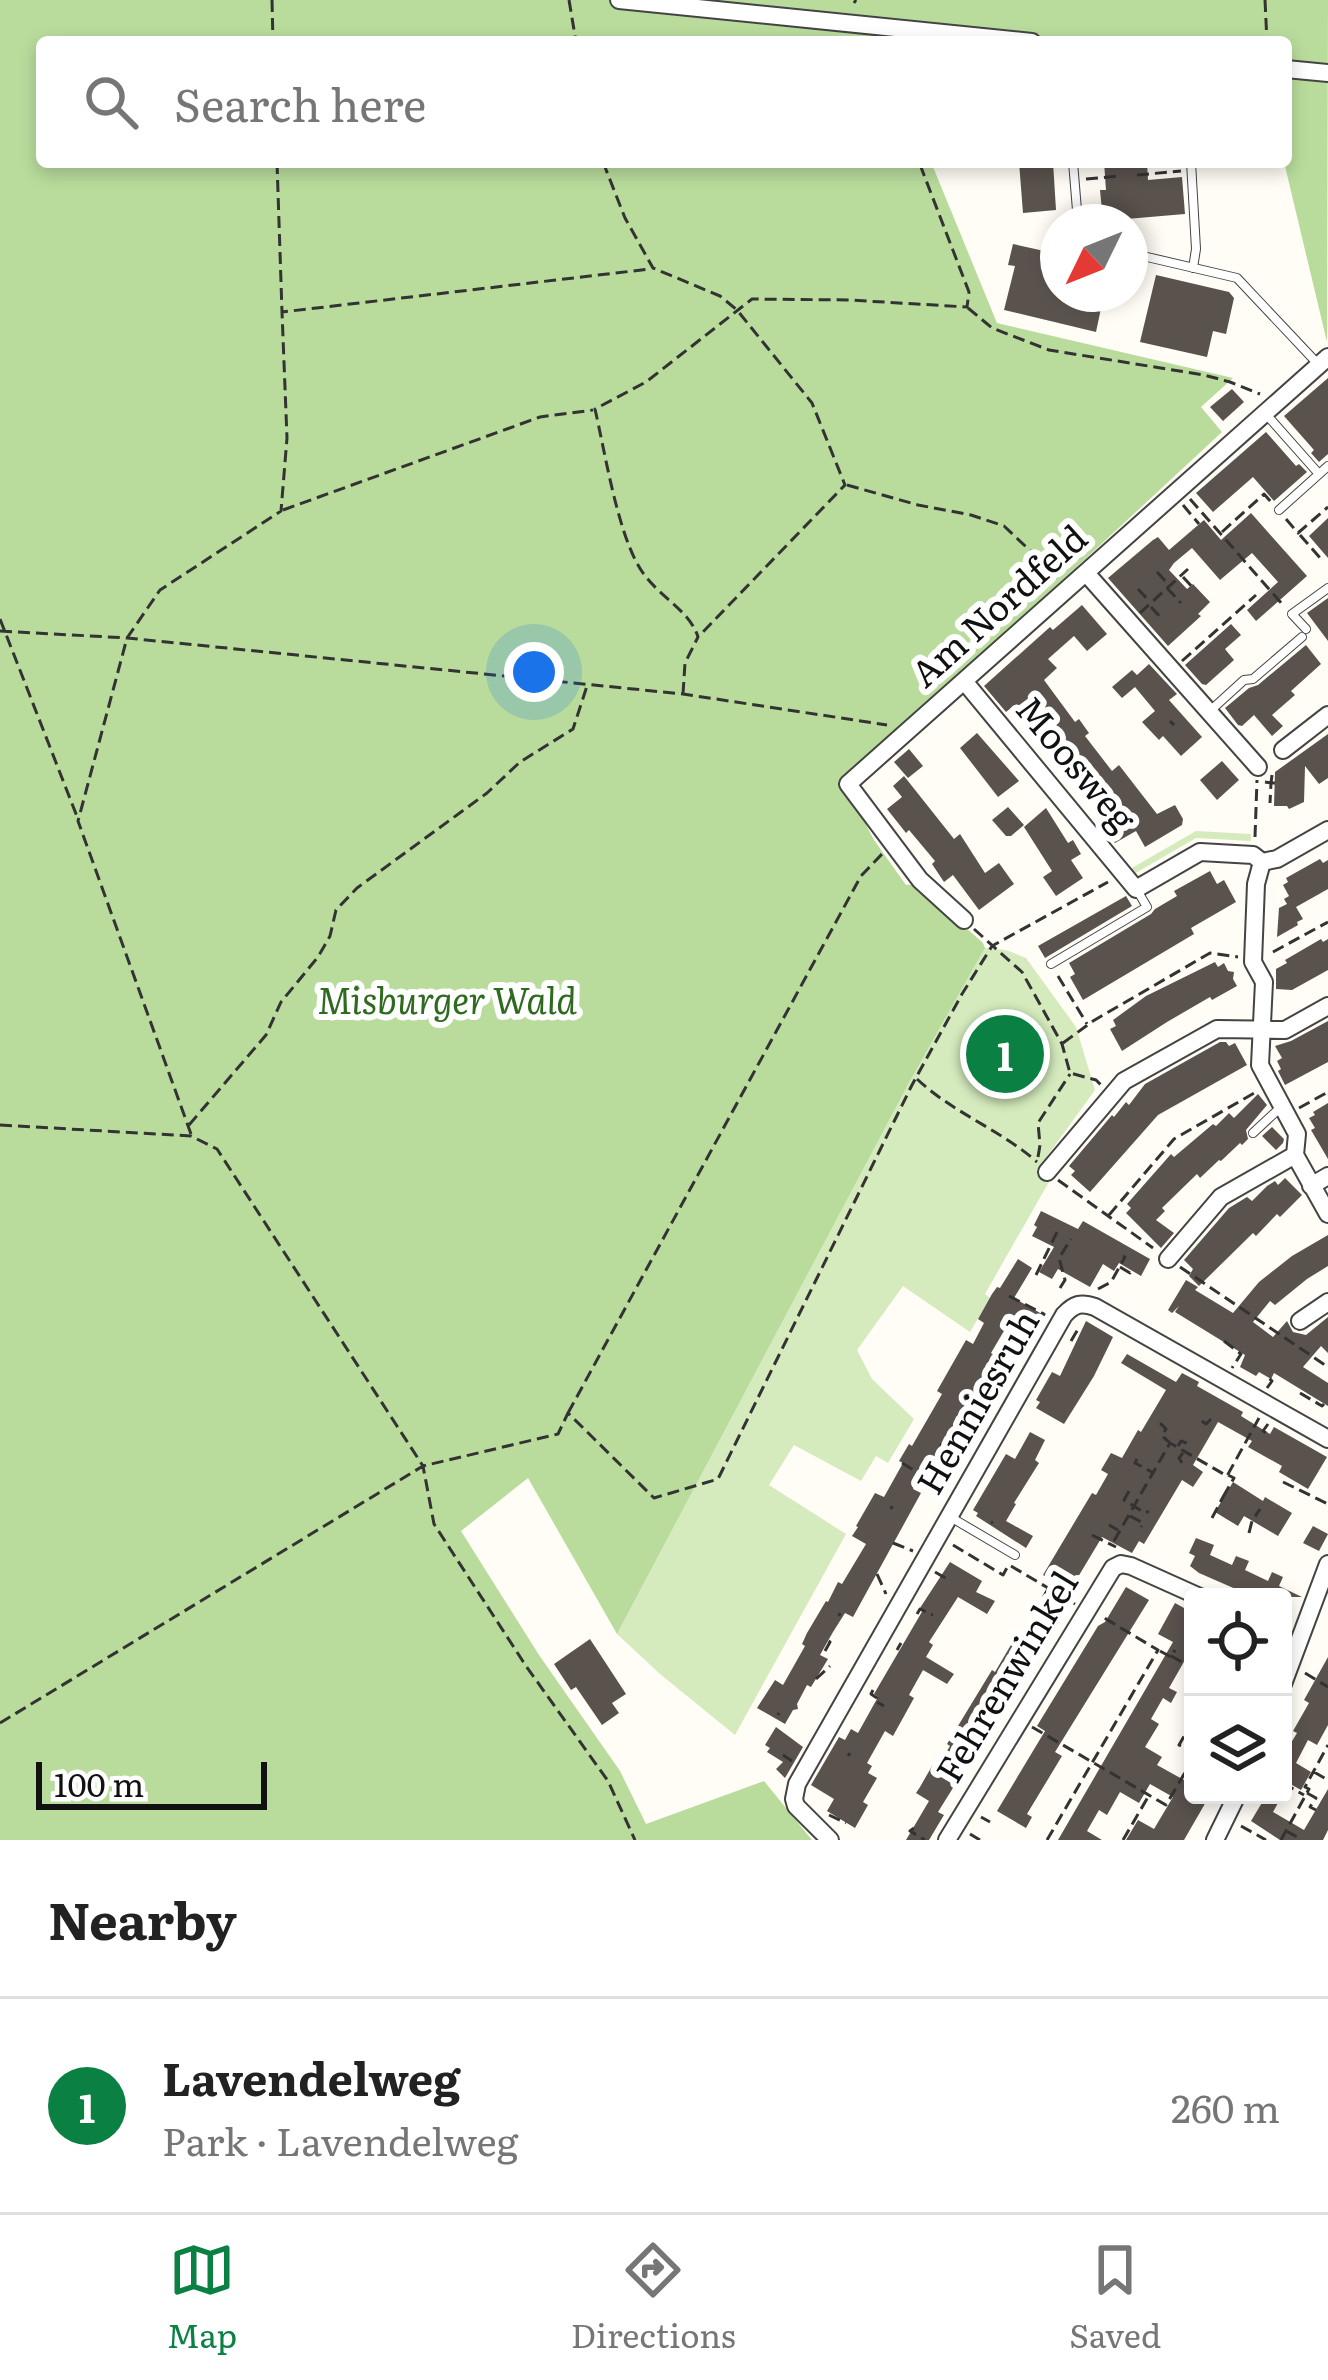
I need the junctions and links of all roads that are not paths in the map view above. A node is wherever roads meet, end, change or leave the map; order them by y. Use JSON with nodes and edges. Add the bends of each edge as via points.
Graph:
{"nodes":[{"id":1,"x":619,"y":0,"type":"edge"},
{"id":2,"x":973,"y":36,"type":"edge"},
{"id":3,"x":1292,"y":70,"type":"edge"},
{"id":4,"x":1328,"y":73,"type":"edge"},
{"id":5,"x":1073,"y":168,"type":"edge"},
{"id":6,"x":1191,"y":168,"type":"edge"},
{"id":7,"x":1076,"y":204,"type":"edge"},
{"id":8,"x":1148,"y":258,"type":"edge"},
{"id":9,"x":1193,"y":268,"type":"junction"},
{"id":10,"x":1323,"y":362,"type":"edge"},
{"id":11,"x":1272,"y":408,"type":"junction"},
{"id":12,"x":1328,"y":466,"type":"edge"},
{"id":13,"x":1319,"y":474,"type":"junction"},
{"id":14,"x":1279,"y":510,"type":"road end"},
{"id":15,"x":1086,"y":573,"type":"junction"},
{"id":16,"x":1328,"y":587,"type":"edge"},
{"id":17,"x":964,"y":681,"type":"junction"},
{"id":18,"x":1209,"y":712,"type":"junction"},
{"id":19,"x":1328,"y":715,"type":"edge"},
{"id":20,"x":1283,"y":749,"type":"dead end"},
{"id":21,"x":1257,"y":774,"type":"road end"},
{"id":22,"x":1328,"y":830,"type":"edge"},
{"id":23,"x":1258,"y":858,"type":"junction"},
{"id":24,"x":1136,"y":889,"type":"junction"},
{"id":25,"x":964,"y":920,"type":"road end"},
{"id":26,"x":1051,"y":964,"type":"road end"},
{"id":27,"x":1328,"y":1006,"type":"edge"},
{"id":28,"x":1262,"y":1029,"type":"junction"},
{"id":29,"x":1285,"y":1111,"type":"junction"},
{"id":30,"x":1253,"y":1133,"type":"dead end"},
{"id":31,"x":1294,"y":1155,"type":"junction"},
{"id":32,"x":1042,"y":1166,"type":"road end"},
{"id":33,"x":1328,"y":1176,"type":"edge"},
{"id":34,"x":1311,"y":1186,"type":"junction"},
{"id":35,"x":1328,"y":1214,"type":"edge"},
{"id":36,"x":1168,"y":1258,"type":"road end"},
{"id":37,"x":1328,"y":1302,"type":"edge"},
{"id":38,"x":1300,"y":1321,"type":"dead end"},
{"id":39,"x":1328,"y":1439,"type":"edge"},
{"id":40,"x":950,"y":1517,"type":"junction"},
{"id":41,"x":1012,"y":1559,"type":"road end"},
{"id":42,"x":1328,"y":1564,"type":"edge"},
{"id":43,"x":1184,"y":1590,"type":"edge"},
{"id":44,"x":1292,"y":1638,"type":"edge"},
{"id":45,"x":1233,"y":1804,"type":"edge"},
{"id":46,"x":830,"y":1840,"type":"edge"},
{"id":47,"x":947,"y":1840,"type":"edge"},
{"id":48,"x":1215,"y":1840,"type":"edge"}],
"edges":[{"from":1,"to":2,"type":"street"},
{"from":3,"to":4,"type":"street"},
{"from":5,"to":7,"type":"lane"},
{"from":6,"to":9,"type":"lane"},
{"from":8,"to":9,"type":"lane"},
{"from":9,"to":10,"type":"lane","via":[[1237,278]]},
{"from":10,"to":11,"type":"street","name":"Am Nordfeld"},
{"from":11,"to":13,"type":"lane"},
{"from":11,"to":15,"type":"street","name":"Am Nordfeld"},
{"from":12,"to":13,"type":"lane"},
{"from":13,"to":14,"type":"lane"},
{"from":15,"to":17,"type":"street","name":"Am Nordfeld"},
{"from":15,"to":18,"type":"street"},
{"from":16,"to":18,"type":"lane","via":[[1292,614],[1304,633]]},
{"from":17,"to":24,"type":"street","name":"Moosweg"},
{"from":17,"to":25,"type":"street","name":"Am Nordfeld","via":[[848,784],[920,880]]},
{"from":18,"to":21,"type":"street"},
{"from":19,"to":20,"type":"street"},
{"from":22,"to":23,"type":"street","via":[[1277,859]]},
{"from":23,"to":24,"type":"street","via":[[1200,852]]},
{"from":23,"to":28,"type":"street","via":[[1253,958],[1264,982]]},
{"from":24,"to":26,"type":"lane","via":[[1147,907]]},
{"from":27,"to":28,"type":"street","via":[[1285,1030]]},
{"from":28,"to":29,"type":"street","via":[[1260,1065]]},
{"from":28,"to":32,"type":"street","via":[[1217,1029],[1124,1081]]},
{"from":29,"to":30,"type":"lane"},
{"from":29,"to":31,"type":"street","via":[[1297,1134]]},
{"from":31,"to":34,"type":"street"},
{"from":31,"to":36,"type":"street","via":[[1221,1196]]},
{"from":33,"to":34,"type":"street"},
{"from":34,"to":35,"type":"street"},
{"from":37,"to":38,"type":"street"},
{"from":39,"to":40,"type":"street","name":"Henniesruh","via":[[1079,1304],[1064,1315]]},
{"from":40,"to":41,"type":"lane"},
{"from":40,"to":46,"type":"street","name":"Henniesruh","via":[[797,1784],[796,1806]]},
{"from":42,"to":44,"type":"street"},
{"from":43,"to":47,"type":"street","name":"Fehrenwinkel","via":[[1132,1566],[1114,1568]]},
{"from":45,"to":48,"type":"street"}]}
